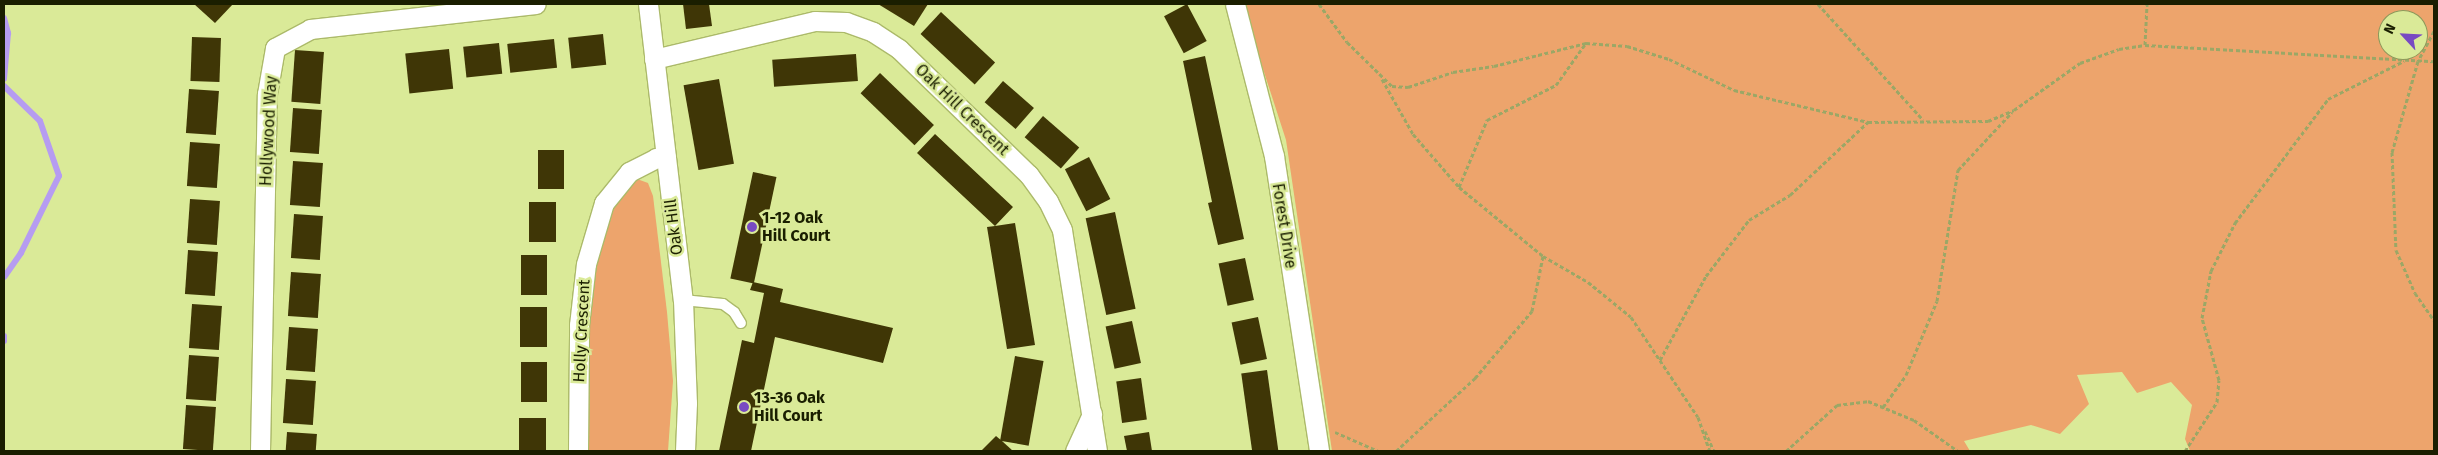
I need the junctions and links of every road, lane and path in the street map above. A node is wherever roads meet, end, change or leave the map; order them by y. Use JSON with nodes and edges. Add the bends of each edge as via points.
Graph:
{"nodes":[{"id":1,"x":536,"y":4,"type":"edge"},
{"id":2,"x":648,"y":4,"type":"edge"},
{"id":3,"x":1235,"y":4,"type":"edge"},
{"id":4,"x":1319,"y":4,"type":"edge"},
{"id":5,"x":1818,"y":4,"type":"edge"},
{"id":6,"x":2147,"y":4,"type":"edge"},
{"id":7,"x":2434,"y":31,"type":"edge"},
{"id":8,"x":1586,"y":43,"type":"junction"},
{"id":9,"x":2145,"y":45,"type":"junction"},
{"id":10,"x":654,"y":59,"type":"junction"},
{"id":11,"x":2405,"y":61,"type":"junction"},
{"id":12,"x":2418,"y":61,"type":"junction"},
{"id":13,"x":2434,"y":61,"type":"edge"},
{"id":14,"x":1380,"y":74,"type":"junction"},
{"id":15,"x":2014,"y":110,"type":"junction"},
{"id":16,"x":1924,"y":121,"type":"junction"},
{"id":17,"x":1868,"y":122,"type":"junction"},
{"id":18,"x":666,"y":157,"type":"junction"},
{"id":19,"x":1459,"y":187,"type":"junction"},
{"id":20,"x":1543,"y":256,"type":"junction"},
{"id":21,"x":683,"y":300,"type":"junction"},
{"id":22,"x":2434,"y":320,"type":"edge"},
{"id":23,"x":741,"y":323,"type":"dead end"},
{"id":24,"x":1660,"y":360,"type":"junction"},
{"id":25,"x":1883,"y":407,"type":"junction"},
{"id":26,"x":1092,"y":412,"type":"junction"},
{"id":27,"x":1698,"y":417,"type":"junction"},
{"id":28,"x":1315,"y":429,"type":"junction"},
{"id":29,"x":260,"y":451,"type":"edge"},
{"id":30,"x":578,"y":451,"type":"edge"},
{"id":31,"x":684,"y":451,"type":"edge"},
{"id":32,"x":1075,"y":451,"type":"edge"},
{"id":33,"x":1097,"y":451,"type":"edge"},
{"id":34,"x":1319,"y":451,"type":"edge"},
{"id":35,"x":1378,"y":451,"type":"edge"},
{"id":36,"x":1396,"y":451,"type":"edge"},
{"id":37,"x":1710,"y":451,"type":"edge"},
{"id":38,"x":1714,"y":451,"type":"edge"},
{"id":39,"x":1786,"y":451,"type":"edge"},
{"id":40,"x":1958,"y":451,"type":"edge"},
{"id":41,"x":2185,"y":451,"type":"edge"}],
"edges":[{"from":1,"to":29,"type":"street","name":"Hollywood Way","via":[[310,30],[275,48],[268,94]]},
{"from":2,"to":10,"type":"street","name":"Oak Hill"},
{"from":3,"to":28,"type":"street","name":"Forest Drive","via":[[1274,156]]},
{"from":4,"to":14,"type":"path","via":[[1347,42]]},
{"from":5,"to":16,"type":"path"},
{"from":6,"to":9,"type":"path"},
{"from":7,"to":12,"type":"path"},
{"from":8,"to":14,"type":"path","via":[[1494,66],[1453,72],[1408,87],[1392,86]]},
{"from":8,"to":17,"type":"path","via":[[1627,46],[1669,59],[1734,90]]},
{"from":8,"to":19,"type":"path","via":[[1556,85],[1487,120]]},
{"from":9,"to":11,"type":"path"},
{"from":9,"to":15,"type":"path","via":[[2118,49],[2080,63]]},
{"from":10,"to":18,"type":"street","name":"Oak Hill"},
{"from":10,"to":26,"type":"street","name":"Oak Hill Crescent","via":[[815,22],[846,22],[874,32],[899,49],[1029,175],[1048,201],[1062,230]]},
{"from":11,"to":12,"type":"path"},
{"from":11,"to":41,"type":"path","via":[[2328,100],[2234,223],[2211,271],[2202,318],[2219,380],[2218,402]]},
{"from":12,"to":13,"type":"path"},
{"from":12,"to":22,"type":"path","via":[[2392,152],[2396,250],[2415,293]]},
{"from":14,"to":19,"type":"path","via":[[1413,134]]},
{"from":15,"to":16,"type":"path","via":[[1988,121]]},
{"from":15,"to":25,"type":"path","via":[[1958,170],[1937,301],[1906,375]]},
{"from":16,"to":17,"type":"path"},
{"from":17,"to":24,"type":"path","via":[[1790,195],[1749,220],[1706,276]]},
{"from":18,"to":21,"type":"street","name":"Oak Hill"},
{"from":18,"to":30,"type":"street","name":"Holly Crescent","via":[[656,158],[629,172],[604,203],[586,264],[579,325]]},
{"from":19,"to":20,"type":"path"},
{"from":20,"to":24,"type":"path","via":[[1588,282],[1631,317]]},
{"from":20,"to":36,"type":"path","via":[[1532,311],[1475,378]]},
{"from":21,"to":23,"type":"lane","via":[[723,304]]},
{"from":21,"to":31,"type":"street","name":"Oak Hill","via":[[687,403]]},
{"from":24,"to":27,"type":"path"},
{"from":25,"to":39,"type":"path","via":[[1868,402],[1837,405]]},
{"from":25,"to":40,"type":"path","via":[[1914,420]]},
{"from":26,"to":32,"type":"street"},
{"from":26,"to":33,"type":"street","name":"Oak Hill Crescent"},
{"from":27,"to":37,"type":"path"},
{"from":27,"to":38,"type":"path"},
{"from":28,"to":34,"type":"street","name":"Forest Drive"},
{"from":28,"to":35,"type":"path","via":[[1341,432]]}]}
